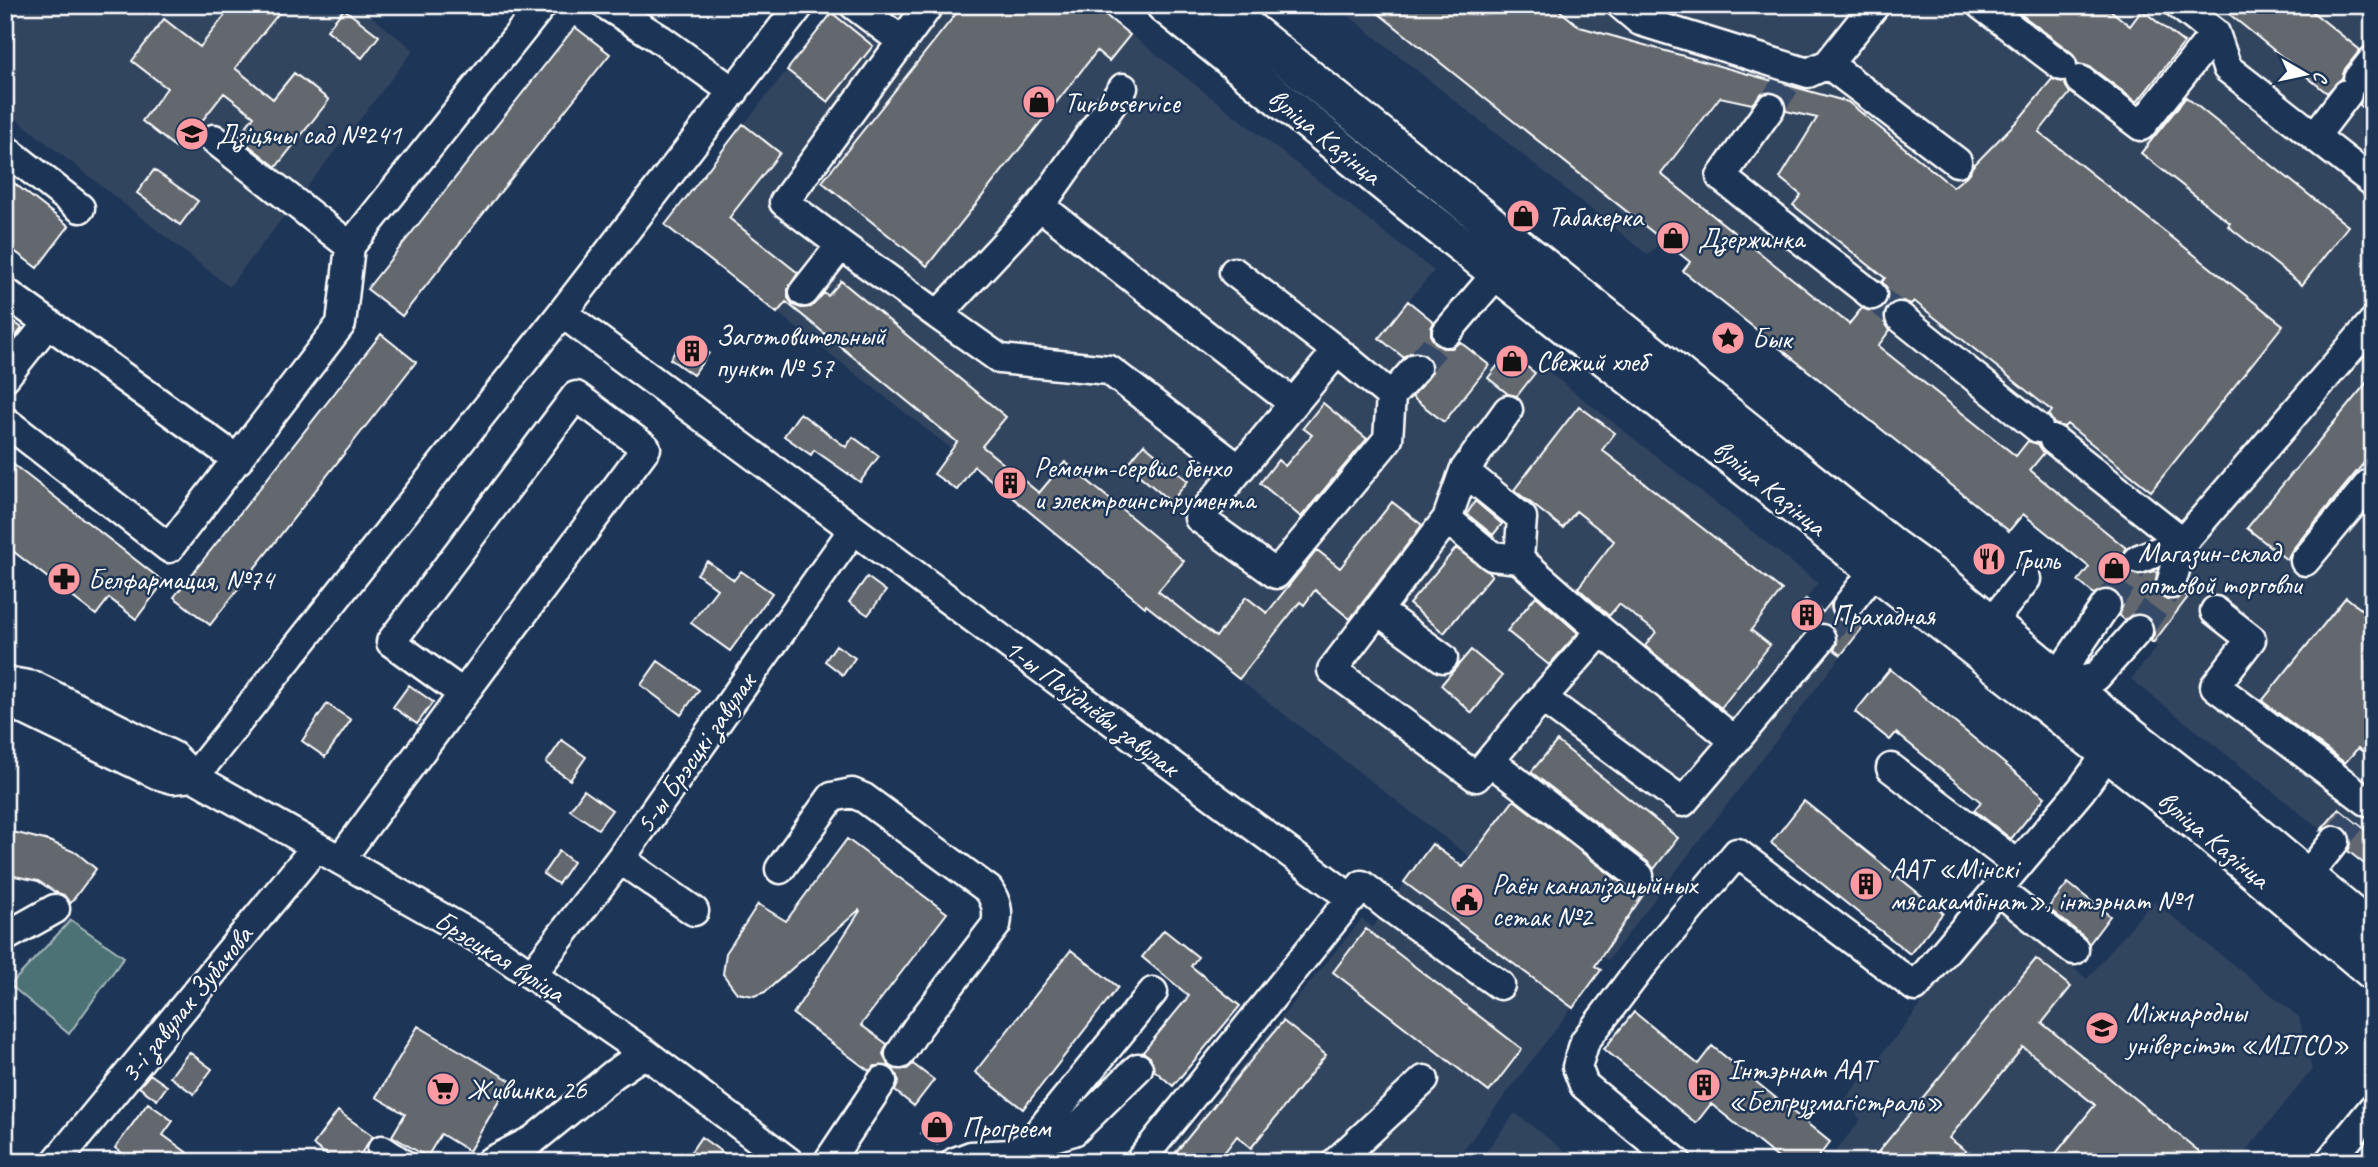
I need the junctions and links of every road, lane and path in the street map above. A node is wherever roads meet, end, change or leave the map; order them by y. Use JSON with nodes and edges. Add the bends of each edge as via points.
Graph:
{"nodes":[{"id":1,"x":542,"y":5,"type":"edge"},
{"id":2,"x":606,"y":5,"type":"edge"},
{"id":3,"x":800,"y":5,"type":"edge"},
{"id":4,"x":854,"y":5,"type":"edge"},
{"id":5,"x":929,"y":5,"type":"edge"},
{"id":6,"x":1164,"y":5,"type":"edge"},
{"id":7,"x":1621,"y":5,"type":"edge"},
{"id":8,"x":1875,"y":5,"type":"edge"},
{"id":9,"x":1981,"y":5,"type":"edge"},
{"id":10,"x":2197,"y":15,"type":"edge"},
{"id":11,"x":1232,"y":16,"type":"edge"},
{"id":12,"x":902,"y":41,"type":"junction"},
{"id":13,"x":1222,"y":52,"type":"junction"},
{"id":14,"x":1828,"y":64,"type":"junction"},
{"id":15,"x":2359,"y":78,"type":"edge"},
{"id":16,"x":1123,"y":88,"type":"dead end"},
{"id":17,"x":734,"y":92,"type":"junction"},
{"id":18,"x":1770,"y":108,"type":"tunnel mouth"},
{"id":19,"x":2315,"y":136,"type":"junction"},
{"id":20,"x":214,"y":139,"type":"dead end"},
{"id":21,"x":5,"y":149,"type":"edge"},
{"id":22,"x":1957,"y":162,"type":"dead end"},
{"id":23,"x":2373,"y":182,"type":"edge"},
{"id":24,"x":1040,"y":206,"type":"junction"},
{"id":25,"x":80,"y":208,"type":"dead end"},
{"id":26,"x":841,"y":245,"type":"junction"},
{"id":27,"x":350,"y":246,"type":"junction"},
{"id":28,"x":1509,"y":259,"type":"junction"},
{"id":29,"x":1234,"y":272,"type":"dead end"},
{"id":30,"x":5,"y":292,"type":"edge"},
{"id":31,"x":804,"y":292,"type":"dead end"},
{"id":32,"x":1872,"y":295,"type":"tunnel mouth"},
{"id":33,"x":562,"y":313,"type":"junction"},
{"id":34,"x":938,"y":315,"type":"junction"},
{"id":35,"x":1900,"y":317,"type":"tunnel mouth"},
{"id":36,"x":2373,"y":322,"type":"edge"},
{"id":37,"x":48,"y":323,"type":"junction"},
{"id":38,"x":1447,"y":332,"type":"tunnel mouth"},
{"id":39,"x":1337,"y":351,"type":"junction"},
{"id":40,"x":1416,"y":368,"type":"tunnel mouth"},
{"id":41,"x":5,"y":377,"type":"edge"},
{"id":42,"x":1391,"y":396,"type":"junction"},
{"id":43,"x":1293,"y":403,"type":"junction"},
{"id":44,"x":1508,"y":410,"type":"dead end"},
{"id":45,"x":5,"y":421,"type":"edge"},
{"id":46,"x":238,"y":460,"type":"junction"},
{"id":47,"x":1239,"y":469,"type":"junction"},
{"id":48,"x":1464,"y":471,"type":"junction"},
{"id":49,"x":2373,"y":487,"type":"edge"},
{"id":50,"x":1447,"y":519,"type":"junction"},
{"id":51,"x":853,"y":530,"type":"junction"},
{"id":52,"x":2183,"y":542,"type":"junction"},
{"id":53,"x":1883,"y":558,"type":"junction"},
{"id":54,"x":1519,"y":559,"type":"junction"},
{"id":55,"x":2139,"y":559,"type":"tunnel mouth"},
{"id":56,"x":2305,"y":561,"type":"dead end"},
{"id":57,"x":2026,"y":579,"type":"dead end"},
{"id":58,"x":2171,"y":584,"type":"tunnel mouth"},
{"id":59,"x":2106,"y":605,"type":"tunnel mouth"},
{"id":60,"x":1847,"y":606,"type":"tunnel mouth"},
{"id":61,"x":1377,"y":610,"type":"junction"},
{"id":62,"x":2216,"y":611,"type":"dead end"},
{"id":63,"x":1991,"y":622,"type":"junction"},
{"id":64,"x":2138,"y":630,"type":"tunnel mouth"},
{"id":65,"x":1601,"y":631,"type":"junction"},
{"id":66,"x":1821,"y":639,"type":"tunnel mouth"},
{"id":67,"x":1443,"y":658,"type":"dead end"},
{"id":68,"x":5,"y":681,"type":"edge"},
{"id":69,"x":5,"y":691,"type":"edge"},
{"id":70,"x":462,"y":693,"type":"junction"},
{"id":71,"x":2059,"y":697,"type":"junction"},
{"id":72,"x":1542,"y":698,"type":"junction"},
{"id":73,"x":1735,"y":741,"type":"junction"},
{"id":74,"x":2117,"y":742,"type":"junction"},
{"id":75,"x":1490,"y":761,"type":"junction"},
{"id":76,"x":1891,"y":768,"type":"dead end"},
{"id":77,"x":194,"y":777,"type":"junction"},
{"id":78,"x":2357,"y":814,"type":"edge"},
{"id":79,"x":328,"y":853,"type":"junction"},
{"id":80,"x":620,"y":859,"type":"junction"},
{"id":81,"x":2018,"y":865,"type":"junction"},
{"id":82,"x":780,"y":869,"type":"dead end"},
{"id":83,"x":1639,"y":876,"type":"dead end"},
{"id":84,"x":2296,"y":888,"type":"junction"},
{"id":85,"x":1998,"y":890,"type":"junction"},
{"id":86,"x":1352,"y":899,"type":"junction"},
{"id":87,"x":55,"y":909,"type":"dead end"},
{"id":88,"x":694,"y":911,"type":"dead end"},
{"id":89,"x":2373,"y":932,"type":"edge"},
{"id":90,"x":5,"y":937,"type":"edge"},
{"id":91,"x":2074,"y":950,"type":"dead end"},
{"id":92,"x":2373,"y":972,"type":"edge"},
{"id":93,"x":533,"y":974,"type":"junction"},
{"id":94,"x":1500,"y":985,"type":"dead end"},
{"id":95,"x":1153,"y":992,"type":"dead end"},
{"id":96,"x":645,"y":1053,"type":"junction"},
{"id":97,"x":900,"y":1054,"type":"dead end"},
{"id":98,"x":1138,"y":1068,"type":"dead end"},
{"id":99,"x":1424,"y":1080,"type":"dead end"},
{"id":100,"x":882,"y":1081,"type":"dead end"},
{"id":101,"x":2373,"y":1108,"type":"edge"},
{"id":102,"x":1029,"y":1144,"type":"junction"},
{"id":103,"x":2344,"y":1157,"type":"edge"},
{"id":104,"x":840,"y":1158,"type":"edge"},
{"id":105,"x":56,"y":1162,"type":"edge"},
{"id":106,"x":490,"y":1162,"type":"edge"},
{"id":107,"x":789,"y":1162,"type":"edge"},
{"id":108,"x":955,"y":1162,"type":"edge"},
{"id":109,"x":1139,"y":1162,"type":"edge"},
{"id":110,"x":1336,"y":1162,"type":"edge"},
{"id":111,"x":1677,"y":1162,"type":"edge"}],
"edges":[{"from":1,"to":27,"type":"street"},
{"from":2,"to":17,"type":"street"},
{"from":3,"to":17,"type":"street"},
{"from":4,"to":12,"type":"street"},
{"from":5,"to":12,"type":"street"},
{"from":6,"to":13,"type":"main road","name":"вуліца Казінца"},
{"from":7,"to":14,"type":"street","via":[[1640,21],[1792,77]]},
{"from":8,"to":14,"type":"street"},
{"from":9,"to":10,"type":"street","via":[[2141,126]]},
{"from":10,"to":19,"type":"street","via":[[2227,68]]},
{"from":11,"to":13,"type":"main road","via":[[1246,37],[1244,45],[1229,54]]},
{"from":11,"to":28,"type":"main road","name":"вуліца Казінца"},
{"from":12,"to":26,"type":"street","via":[[785,202]]},
{"from":13,"to":28,"type":"main road","name":"вуліца Казінца","via":[[1407,202]]},
{"from":14,"to":22,"type":"street"},
{"from":15,"to":19,"type":"street"},
{"from":16,"to":24,"type":"street"},
{"from":17,"to":33,"type":"street"},
{"from":18,"to":32,"type":"street","via":[[1721,177]]},
{"from":19,"to":23,"type":"street"},
{"from":20,"to":27,"type":"street"},
{"from":21,"to":25,"type":"street"},
{"from":24,"to":34,"type":"street"},
{"from":24,"to":43,"type":"street"},
{"from":26,"to":31,"type":"street"},
{"from":26,"to":34,"type":"street"},
{"from":27,"to":46,"type":"street","via":[[341,324]]},
{"from":28,"to":38,"type":"street"},
{"from":28,"to":53,"type":"main road","name":"вуліца Казінца"},
{"from":29,"to":39,"type":"street"},
{"from":30,"to":37,"type":"street"},
{"from":33,"to":51,"type":"street","name":"1-ы Паўднёвы завулак"},
{"from":33,"to":77,"type":"street"},
{"from":34,"to":47,"type":"street","via":[[1000,359],[1109,370]]},
{"from":35,"to":52,"type":"street"},
{"from":36,"to":52,"type":"street"},
{"from":37,"to":41,"type":"street"},
{"from":37,"to":46,"type":"street"},
{"from":39,"to":42,"type":"street"},
{"from":39,"to":43,"type":"street"},
{"from":40,"to":42,"type":"street"},
{"from":42,"to":47,"type":"street","via":[[1388,439],[1276,574],[1199,518]]},
{"from":43,"to":47,"type":"street"},
{"from":44,"to":48,"type":"street"},
{"from":45,"to":46,"type":"street","via":[[169,548]]},
{"from":48,"to":50,"type":"street"},
{"from":48,"to":54,"type":"street","via":[[1522,518]]},
{"from":49,"to":56,"type":"street","via":[[2369,484]]},
{"from":50,"to":54,"type":"street","via":[[1492,556]]},
{"from":50,"to":61,"type":"street"},
{"from":51,"to":80,"type":"street","name":"5-ы Брэсцкі завулак"},
{"from":51,"to":86,"type":"street","name":"1-ы Паўднёвы завулак"},
{"from":52,"to":55,"type":"street"},
{"from":52,"to":58,"type":"street"},
{"from":53,"to":60,"type":"street"},
{"from":53,"to":63,"type":"main road","name":"вуліца Казінца"},
{"from":53,"to":71,"type":"main road","name":"вуліца Казінца"},
{"from":54,"to":65,"type":"street"},
{"from":57,"to":63,"type":"street"},
{"from":59,"to":71,"type":"street","via":[[2069,660]]},
{"from":61,"to":67,"type":"street"},
{"from":61,"to":75,"type":"street","via":[[1332,670],[1476,777]]},
{"from":62,"to":78,"type":"street","via":[[2252,639],[2215,686]]},
{"from":63,"to":71,"type":"main road","name":"вуліца Казінца"},
{"from":64,"to":71,"type":"street","via":[[2096,677]]},
{"from":65,"to":72,"type":"street"},
{"from":65,"to":73,"type":"street"},
{"from":66,"to":73,"type":"street"},
{"from":68,"to":77,"type":"street","name":"Брэсцкая вуліца","via":[[34,685],[173,756]]},
{"from":69,"to":77,"type":"street","name":"Брэсцкая вуліца","via":[[24,710],[156,774],[173,779]]},
{"from":70,"to":70,"type":"street","name":"3-і завулак Зубачова","via":[[646,448],[576,396],[391,642]]},
{"from":70,"to":79,"type":"street","name":"3-і завулак Зубачова"},
{"from":71,"to":74,"type":"main road","name":"вуліца Казінца"},
{"from":72,"to":73,"type":"street","via":[[1683,802]]},
{"from":72,"to":75,"type":"street"},
{"from":74,"to":81,"type":"street"},
{"from":74,"to":84,"type":"main road","name":"вуліца Казінца","via":[[2238,819]]},
{"from":75,"to":83,"type":"street"},
{"from":76,"to":81,"type":"street"},
{"from":77,"to":79,"type":"street","name":"Брэсцкая вуліца"},
{"from":78,"to":84,"type":"street"},
{"from":79,"to":93,"type":"street","name":"Брэсцкая вуліца"},
{"from":79,"to":105,"type":"street","name":"3-і завулак Зубачова"},
{"from":80,"to":88,"type":"street"},
{"from":80,"to":93,"type":"street","name":"5-ы Брэсцкі завулак"},
{"from":81,"to":85,"type":"street"},
{"from":82,"to":97,"type":"street","via":[[831,797],[852,793],[989,890],[996,901],[996,925]]},
{"from":84,"to":89,"type":"main road","name":"вуліца Казінца"},
{"from":84,"to":92,"type":"main road","name":"вуліца Казінца"},
{"from":85,"to":91,"type":"street"},
{"from":85,"to":111,"type":"street","via":[[1915,987],[1737,853],[1585,1041],[1577,1067],[1584,1085]]},
{"from":86,"to":94,"type":"street","via":[[1362,885]]},
{"from":86,"to":109,"type":"street"},
{"from":87,"to":90,"type":"street"},
{"from":93,"to":96,"type":"street","name":"Брэсцкая вуліца"},
{"from":95,"to":102,"type":"street"},
{"from":96,"to":106,"type":"street","via":[[533,1140]]},
{"from":96,"to":107,"type":"street","name":"Брэсцкая вуліца"},
{"from":98,"to":102,"type":"street","via":[[1074,1131]]},
{"from":99,"to":110,"type":"street"},
{"from":100,"to":104,"type":"street"},
{"from":101,"to":103,"type":"street"},
{"from":102,"to":108,"type":"street","via":[[1012,1154],[981,1154]]}]}
